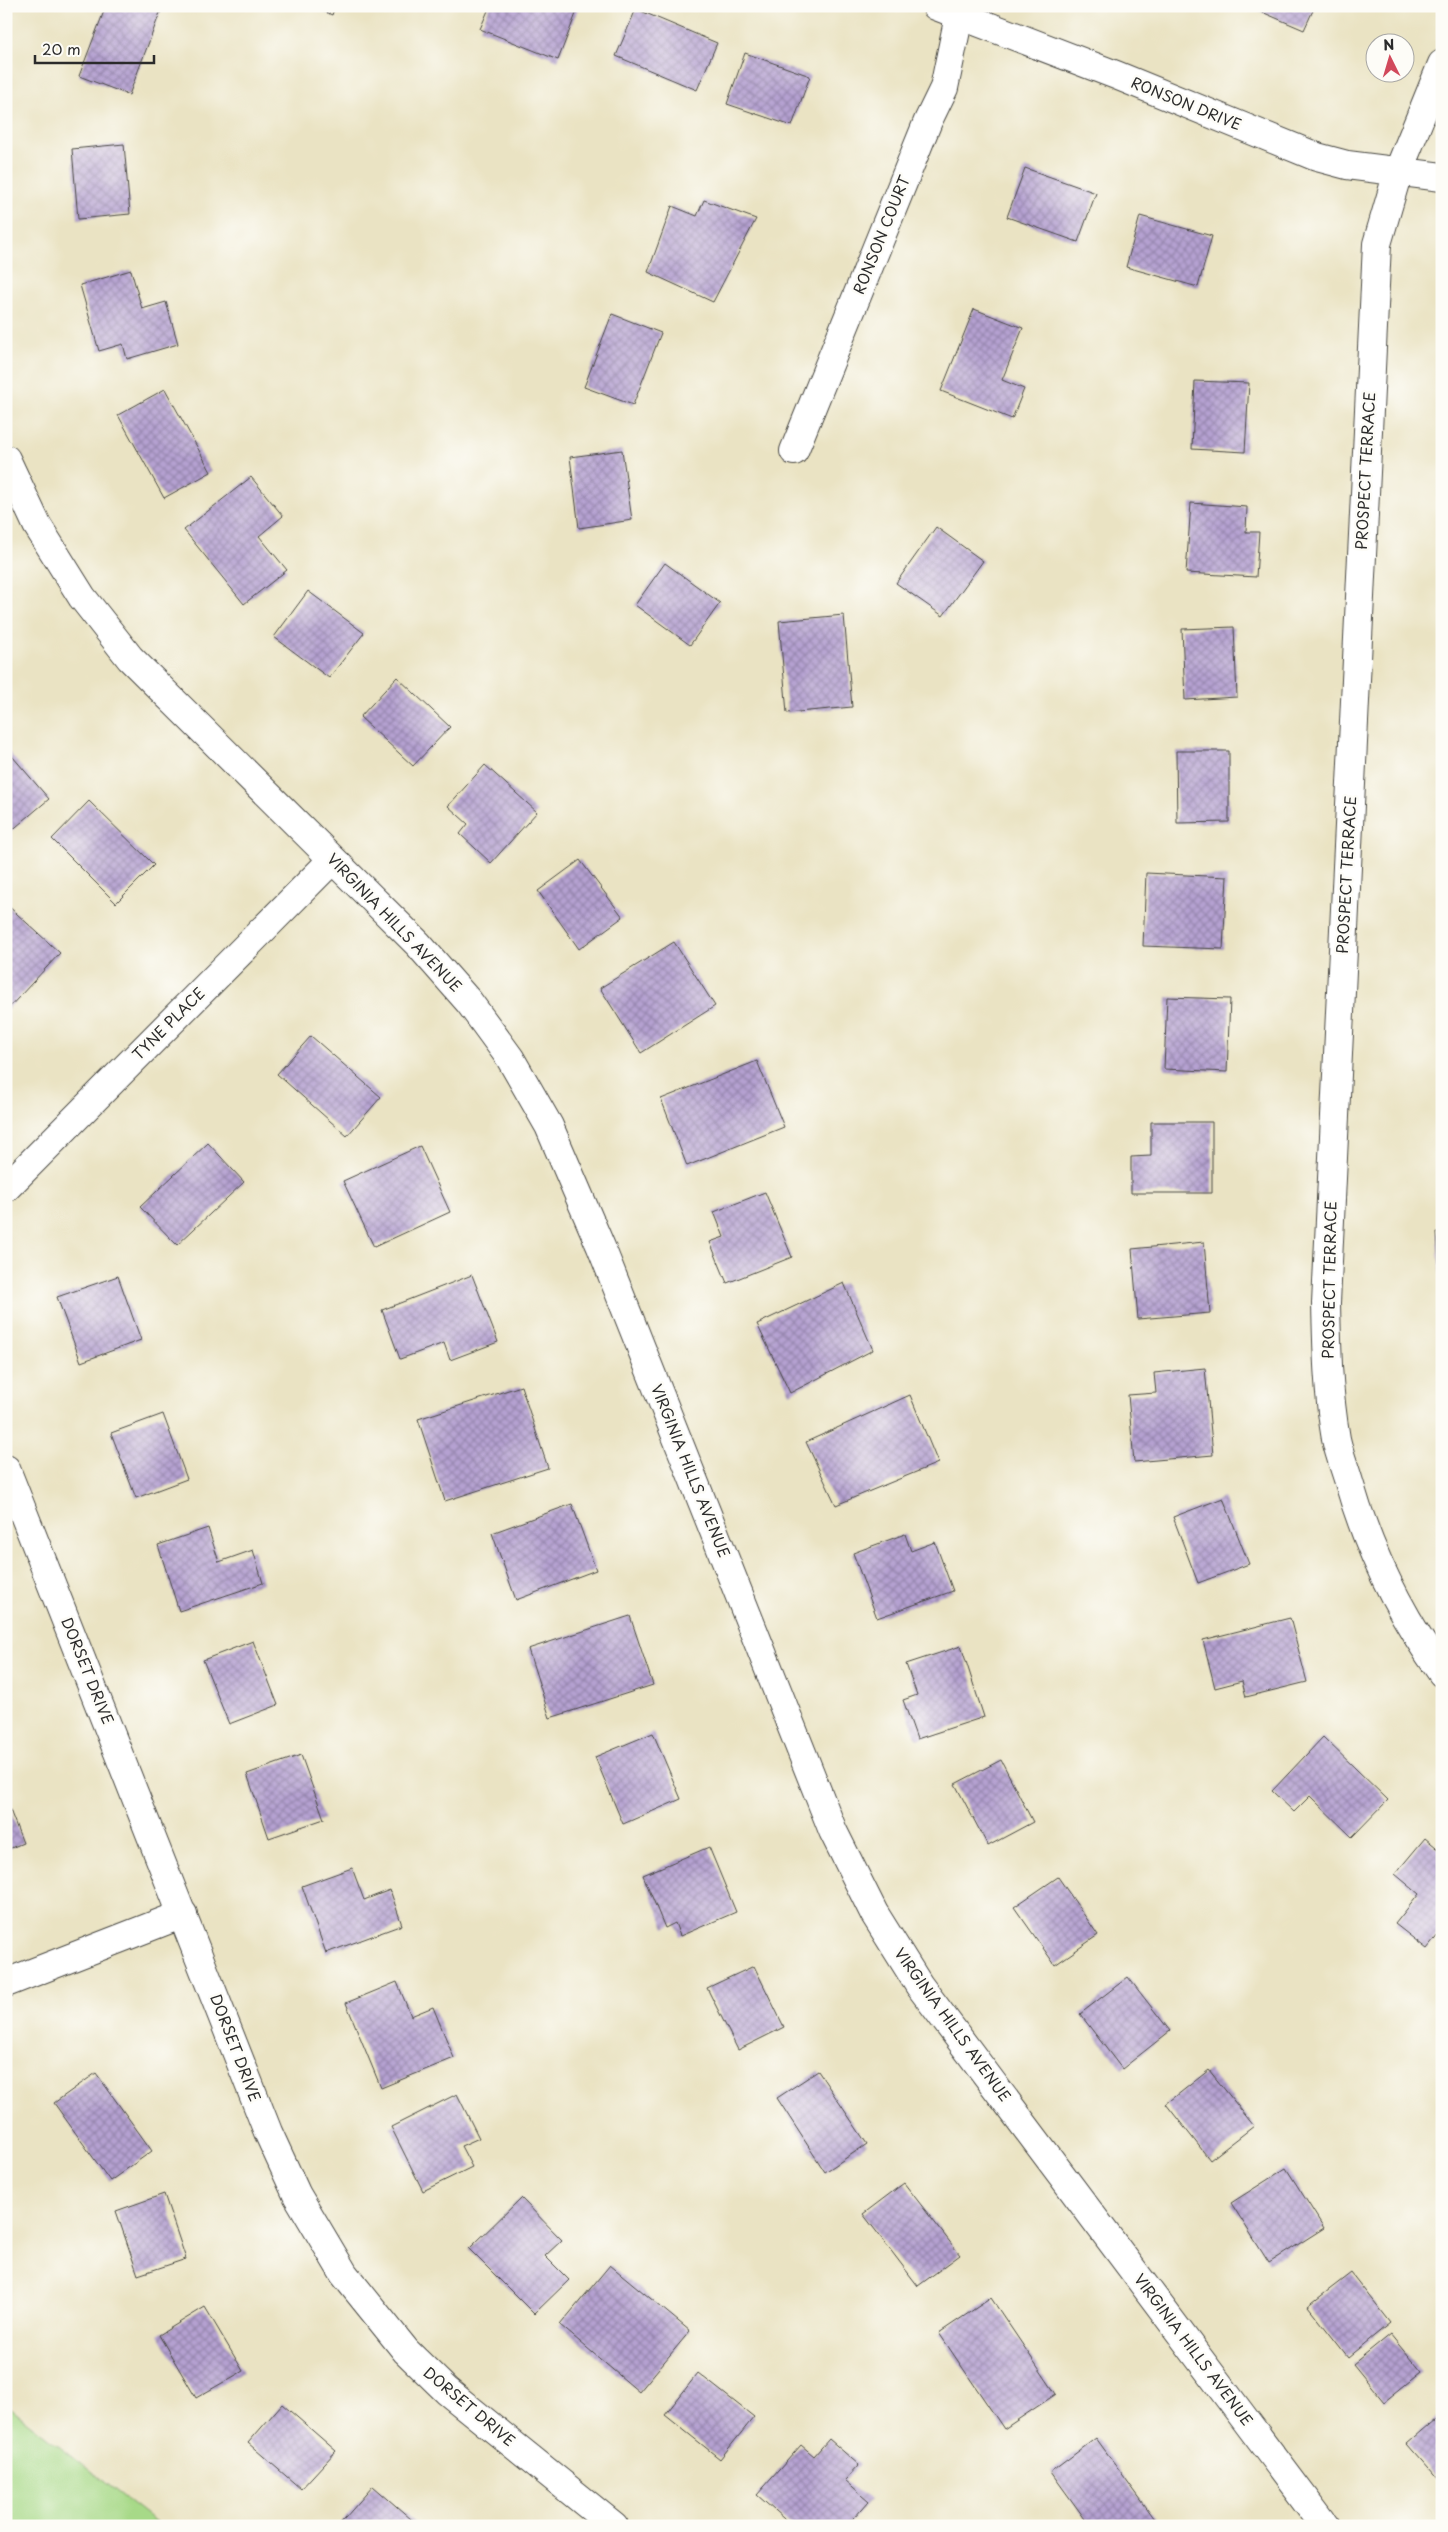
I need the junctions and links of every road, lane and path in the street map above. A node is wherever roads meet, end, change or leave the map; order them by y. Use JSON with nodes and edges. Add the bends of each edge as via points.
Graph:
{"nodes":[{"id":1,"x":948,"y":11,"type":"edge"},
{"id":2,"x":1442,"y":64,"type":"edge"},
{"id":3,"x":1398,"y":172,"type":"junction"},
{"id":4,"x":1442,"y":177,"type":"edge"},
{"id":5,"x":794,"y":451,"type":"dead end"},
{"id":6,"x":6,"y":458,"type":"edge"},
{"id":7,"x":332,"y":860,"type":"junction"},
{"id":8,"x":6,"y":1188,"type":"edge"},
{"id":9,"x":6,"y":1469,"type":"edge"},
{"id":10,"x":1442,"y":1673,"type":"edge"},
{"id":11,"x":183,"y":1914,"type":"junction"},
{"id":12,"x":6,"y":1983,"type":"edge"},
{"id":13,"x":614,"y":2526,"type":"edge"},
{"id":14,"x":1325,"y":2526,"type":"edge"}],
"edges":[{"from":1,"to":3,"type":"street","name":"RONSON DRIVE","via":[[1317,157]]},
{"from":1,"to":5,"type":"street","name":"RONSON COURT","via":[[944,88]]},
{"from":2,"to":3,"type":"street","name":"PROSPECT TERRACE"},
{"from":3,"to":4,"type":"street","name":"RONSON DRIVE"},
{"from":3,"to":10,"type":"street","name":"PROSPECT TERRACE","via":[[1377,244],[1326,1303],[1328,1378],[1336,1440],[1360,1521],[1397,1603]]},
{"from":6,"to":7,"type":"street","name":"VIRGINIA HILLS AVENUE","via":[[37,525],[82,597],[130,658]]},
{"from":7,"to":8,"type":"street","name":"TYNE PLACE"},
{"from":7,"to":14,"type":"street","name":"VIRGINIA HILLS AVENUE","via":[[418,944],[469,1002],[510,1058],[549,1126],[605,1257],[833,1831],[874,1913],[925,1993]]},
{"from":9,"to":11,"type":"street","name":"DORSET DRIVE"},
{"from":11,"to":12,"type":"street"},
{"from":11,"to":13,"type":"street","name":"DORSET DRIVE","via":[[268,2132],[297,2195],[344,2274],[406,2351],[446,2391]]}]}
